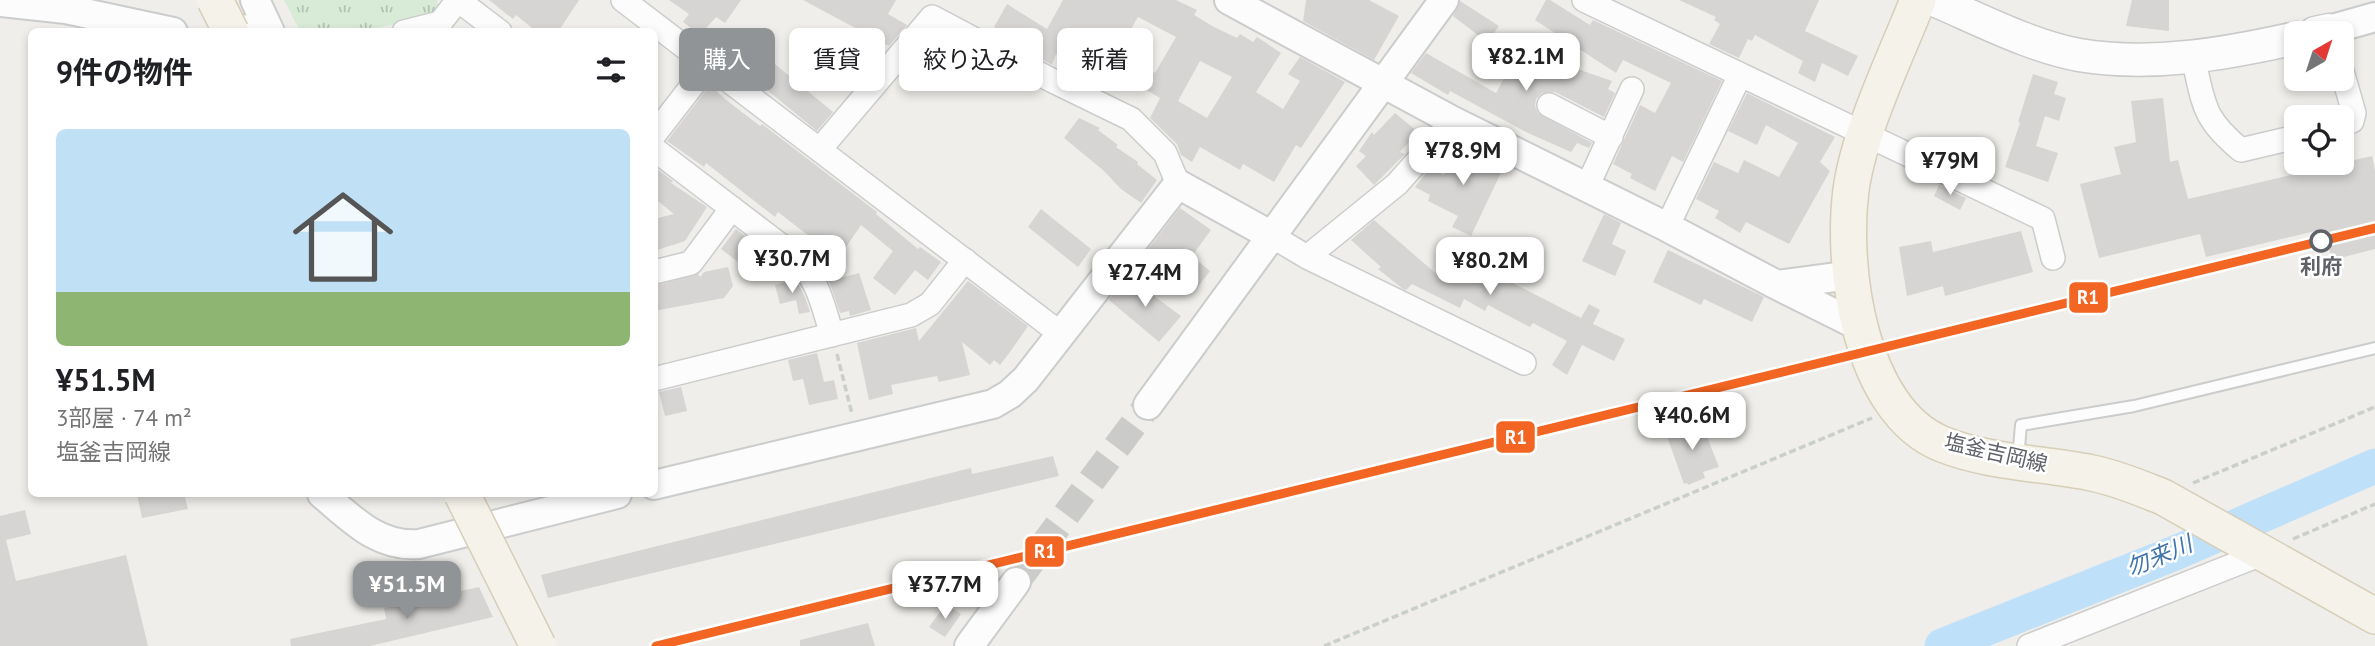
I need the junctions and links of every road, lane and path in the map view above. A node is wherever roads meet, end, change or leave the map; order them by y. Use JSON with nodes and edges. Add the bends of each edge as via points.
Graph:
{"nodes":[{"id":1,"x":215,"y":0,"type":"edge"},
{"id":2,"x":255,"y":0,"type":"edge"},
{"id":3,"x":458,"y":0,"type":"edge"},
{"id":4,"x":623,"y":0,"type":"edge"},
{"id":5,"x":1229,"y":0,"type":"edge"},
{"id":6,"x":1444,"y":0,"type":"edge"},
{"id":7,"x":1584,"y":0,"type":"edge"},
{"id":8,"x":1918,"y":0,"type":"edge"},
{"id":9,"x":1934,"y":0,"type":"edge"},
{"id":10,"x":0,"y":2,"type":"edge"},
{"id":11,"x":2375,"y":17,"type":"edge"},
{"id":12,"x":56,"y":20,"type":"edge"},
{"id":13,"x":2354,"y":23,"type":"edge"},
{"id":14,"x":134,"y":28,"type":"edge"},
{"id":15,"x":229,"y":28,"type":"edge"},
{"id":16,"x":268,"y":28,"type":"edge"},
{"id":17,"x":420,"y":28,"type":"edge"},
{"id":18,"x":495,"y":28,"type":"edge"},
{"id":19,"x":2284,"y":39,"type":"edge"},
{"id":20,"x":679,"y":42,"type":"edge"},
{"id":21,"x":2193,"y":57,"type":"junction"},
{"id":22,"x":1740,"y":75,"type":"junction"},
{"id":23,"x":1383,"y":83,"type":"junction"},
{"id":24,"x":1632,"y":89,"type":"dead end"},
{"id":25,"x":688,"y":91,"type":"edge"},
{"id":26,"x":744,"y":91,"type":"edge"},
{"id":27,"x":1549,"y":105,"type":"dead end"},
{"id":28,"x":1453,"y":121,"type":"junction"},
{"id":29,"x":658,"y":130,"type":"edge"},
{"id":30,"x":1865,"y":134,"type":"junction"},
{"id":31,"x":1611,"y":136,"type":"junction"},
{"id":32,"x":2284,"y":140,"type":"edge"},
{"id":33,"x":820,"y":149,"type":"junction"},
{"id":34,"x":658,"y":152,"type":"edge"},
{"id":35,"x":1178,"y":184,"type":"junction"},
{"id":36,"x":1587,"y":187,"type":"junction"},
{"id":37,"x":733,"y":208,"type":"junction"},
{"id":38,"x":1667,"y":227,"type":"junction"},
{"id":39,"x":1272,"y":236,"type":"junction"},
{"id":40,"x":1307,"y":257,"type":"junction"},
{"id":41,"x":2053,"y":258,"type":"dead end"},
{"id":42,"x":965,"y":260,"type":"junction"},
{"id":43,"x":658,"y":271,"type":"edge"},
{"id":44,"x":1851,"y":275,"type":"junction"},
{"id":45,"x":1777,"y":285,"type":"junction"},
{"id":46,"x":1859,"y":326,"type":"junction"},
{"id":47,"x":1061,"y":334,"type":"junction"},
{"id":48,"x":832,"y":335,"type":"junction"},
{"id":49,"x":2375,"y":348,"type":"edge"},
{"id":50,"x":1524,"y":363,"type":"dead end"},
{"id":51,"x":658,"y":378,"type":"edge"},
{"id":52,"x":1148,"y":405,"type":"tunnel mouth"},
{"id":53,"x":2375,"y":407,"type":"edge"},
{"id":54,"x":1895,"y":408,"type":"junction"},
{"id":55,"x":857,"y":436,"type":"junction"},
{"id":56,"x":2018,"y":461,"type":"junction"},
{"id":57,"x":658,"y":484,"type":"edge"},
{"id":58,"x":326,"y":497,"type":"edge"},
{"id":59,"x":464,"y":497,"type":"edge"},
{"id":60,"x":589,"y":497,"type":"edge"},
{"id":61,"x":2166,"y":499,"type":"junction"},
{"id":62,"x":523,"y":504,"type":"edge"},
{"id":63,"x":2375,"y":504,"type":"edge"},
{"id":64,"x":2260,"y":551,"type":"junction"},
{"id":65,"x":1016,"y":582,"type":"tunnel mouth"},
{"id":66,"x":2375,"y":616,"type":"edge"},
{"id":67,"x":538,"y":646,"type":"edge"},
{"id":68,"x":969,"y":646,"type":"edge"},
{"id":69,"x":1324,"y":646,"type":"edge"},
{"id":70,"x":2029,"y":646,"type":"edge"}],
"edges":[{"from":1,"to":15,"type":"main road","bridge":true},
{"from":2,"to":16,"type":"street"},
{"from":3,"to":17,"type":"street","via":[[440,23]]},
{"from":3,"to":18,"type":"street"},
{"from":4,"to":20,"type":"street"},
{"from":5,"to":23,"type":"street"},
{"from":6,"to":23,"type":"street"},
{"from":7,"to":22,"type":"street"},
{"from":8,"to":30,"type":"main road","name":"塩釜吉岡線"},
{"from":9,"to":21,"type":"main road","via":[[2024,38],[2078,54],[2145,60]]},
{"from":10,"to":12,"type":"street"},
{"from":11,"to":13,"type":"street"},
{"from":12,"to":14,"type":"street"},
{"from":19,"to":21,"type":"main road"},
{"from":21,"to":32,"type":"street","via":[[2208,116],[2223,135],[2241,149]]},
{"from":22,"to":30,"type":"street"},
{"from":22,"to":38,"type":"street"},
{"from":23,"to":28,"type":"street"},
{"from":23,"to":39,"type":"street"},
{"from":24,"to":31,"type":"street"},
{"from":25,"to":29,"type":"street"},
{"from":26,"to":33,"type":"street"},
{"from":27,"to":31,"type":"street"},
{"from":28,"to":36,"type":"street"},
{"from":28,"to":40,"type":"street","via":[[1398,184]]},
{"from":30,"to":41,"type":"street","via":[[2043,219]]},
{"from":30,"to":44,"type":"main road","name":"塩釜吉岡線","via":[[1852,190]]},
{"from":31,"to":36,"type":"street"},
{"from":33,"to":35,"type":"street","via":[[932,17],[1132,119],[1166,153]]},
{"from":33,"to":42,"type":"street"},
{"from":34,"to":37,"type":"street"},
{"from":35,"to":39,"type":"street"},
{"from":35,"to":47,"type":"street"},
{"from":36,"to":38,"type":"street"},
{"from":37,"to":43,"type":"street","via":[[691,263]]},
{"from":37,"to":48,"type":"street","via":[[809,272]]},
{"from":38,"to":45,"type":"street"},
{"from":39,"to":40,"type":"street"},
{"from":39,"to":52,"type":"street"},
{"from":40,"to":50,"type":"street"},
{"from":42,"to":47,"type":"street"},
{"from":42,"to":48,"type":"street","via":[[930,304],[911,315]]},
{"from":44,"to":45,"type":"street"},
{"from":44,"to":46,"type":"main road","name":"塩釜吉岡線"},
{"from":45,"to":46,"type":"street"},
{"from":46,"to":54,"type":"main road","name":"塩釜吉岡線"},
{"from":47,"to":55,"type":"street","via":[[1026,379],[993,404]]},
{"from":48,"to":51,"type":"street"},
{"from":48,"to":55,"type":"path"},
{"from":49,"to":56,"type":"lane","via":[[2134,406],[2021,425]]},
{"from":53,"to":61,"type":"path","via":[[2174,491]]},
{"from":54,"to":56,"type":"main road","name":"塩釜吉岡線","via":[[1914,428],[1941,444]]},
{"from":54,"to":69,"type":"path"},
{"from":55,"to":57,"type":"street"},
{"from":56,"to":61,"type":"main road","name":"塩釜吉岡線","via":[[2095,474]]},
{"from":58,"to":62,"type":"street","via":[[369,533],[404,545],[419,544]]},
{"from":59,"to":67,"type":"main road","bridge":true},
{"from":60,"to":62,"type":"street"},
{"from":61,"to":64,"type":"main road","name":"塩釜吉岡線"},
{"from":63,"to":64,"type":"path"},
{"from":64,"to":66,"type":"main road","name":"塩釜吉岡線"},
{"from":64,"to":70,"type":"street"},
{"from":65,"to":68,"type":"street"}]}
